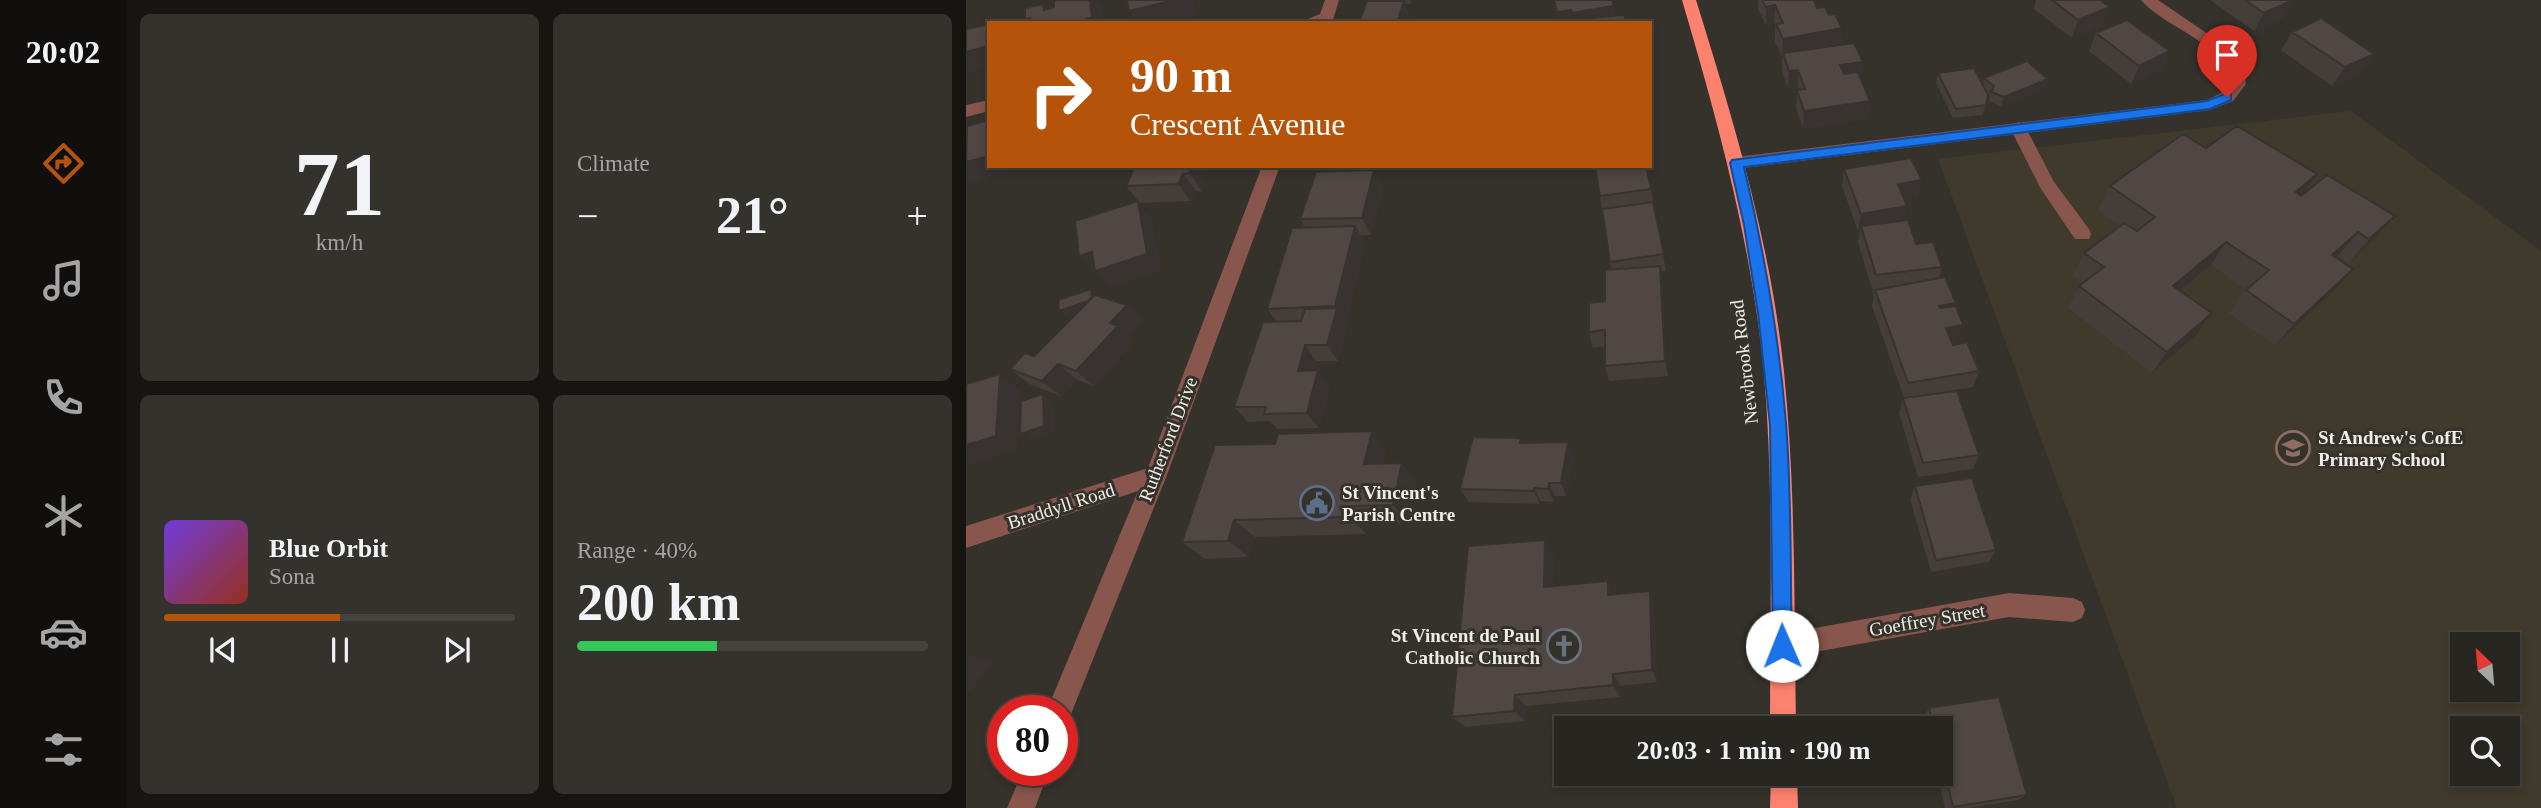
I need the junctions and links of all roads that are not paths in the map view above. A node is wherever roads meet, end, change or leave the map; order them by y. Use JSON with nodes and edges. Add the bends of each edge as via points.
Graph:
{"nodes":[{"id":1,"x":1332,"y":0,"type":"edge"},
{"id":2,"x":1689,"y":0,"type":"edge"},
{"id":3,"x":2148,"y":0,"type":"edge"},
{"id":4,"x":1325,"y":20,"type":"edge"},
{"id":5,"x":987,"y":106,"type":"edge"},
{"id":6,"x":966,"y":111,"type":"edge"},
{"id":7,"x":2018,"y":128,"type":"junction"},
{"id":8,"x":1736,"y":163,"type":"junction"},
{"id":9,"x":1269,"y":168,"type":"edge"},
{"id":10,"x":2082,"y":234,"type":"dead end"},
{"id":11,"x":1156,"y":475,"type":"junction"},
{"id":12,"x":966,"y":537,"type":"edge"},
{"id":13,"x":2073,"y":610,"type":"dead end"},
{"id":14,"x":1782,"y":646,"type":"junction"},
{"id":15,"x":1066,"y":695,"type":"edge"},
{"id":16,"x":1783,"y":716,"type":"edge"},
{"id":17,"x":1030,"y":786,"type":"edge"},
{"id":18,"x":1784,"y":786,"type":"edge"},
{"id":19,"x":1021,"y":808,"type":"edge"},
{"id":20,"x":1784,"y":808,"type":"edge"}],
"edges":[{"from":1,"to":4,"type":"street"},
{"from":2,"to":8,"type":"highway","name":"Newbrook Road"},
{"from":3,"to":7,"type":"street","via":[[2224,53],[2236,69],[2238,84],[2227,97],[2210,105]]},
{"from":5,"to":6,"type":"street"},
{"from":7,"to":8,"type":"street"},
{"from":7,"to":10,"type":"street","via":[[2046,185]]},
{"from":8,"to":14,"type":"highway","name":"Newbrook Road","via":[[1769,337],[1778,425]]},
{"from":9,"to":11,"type":"street","name":"Rutherford Drive"},
{"from":11,"to":12,"type":"street","name":"Braddyll Road"},
{"from":11,"to":15,"type":"street","name":"Rutherford Drive"},
{"from":13,"to":14,"type":"street","name":"Goeffrey Street","via":[[2009,605]]},
{"from":14,"to":16,"type":"highway","name":"Newbrook Road"},
{"from":17,"to":19,"type":"street"},
{"from":18,"to":20,"type":"highway"}]}
